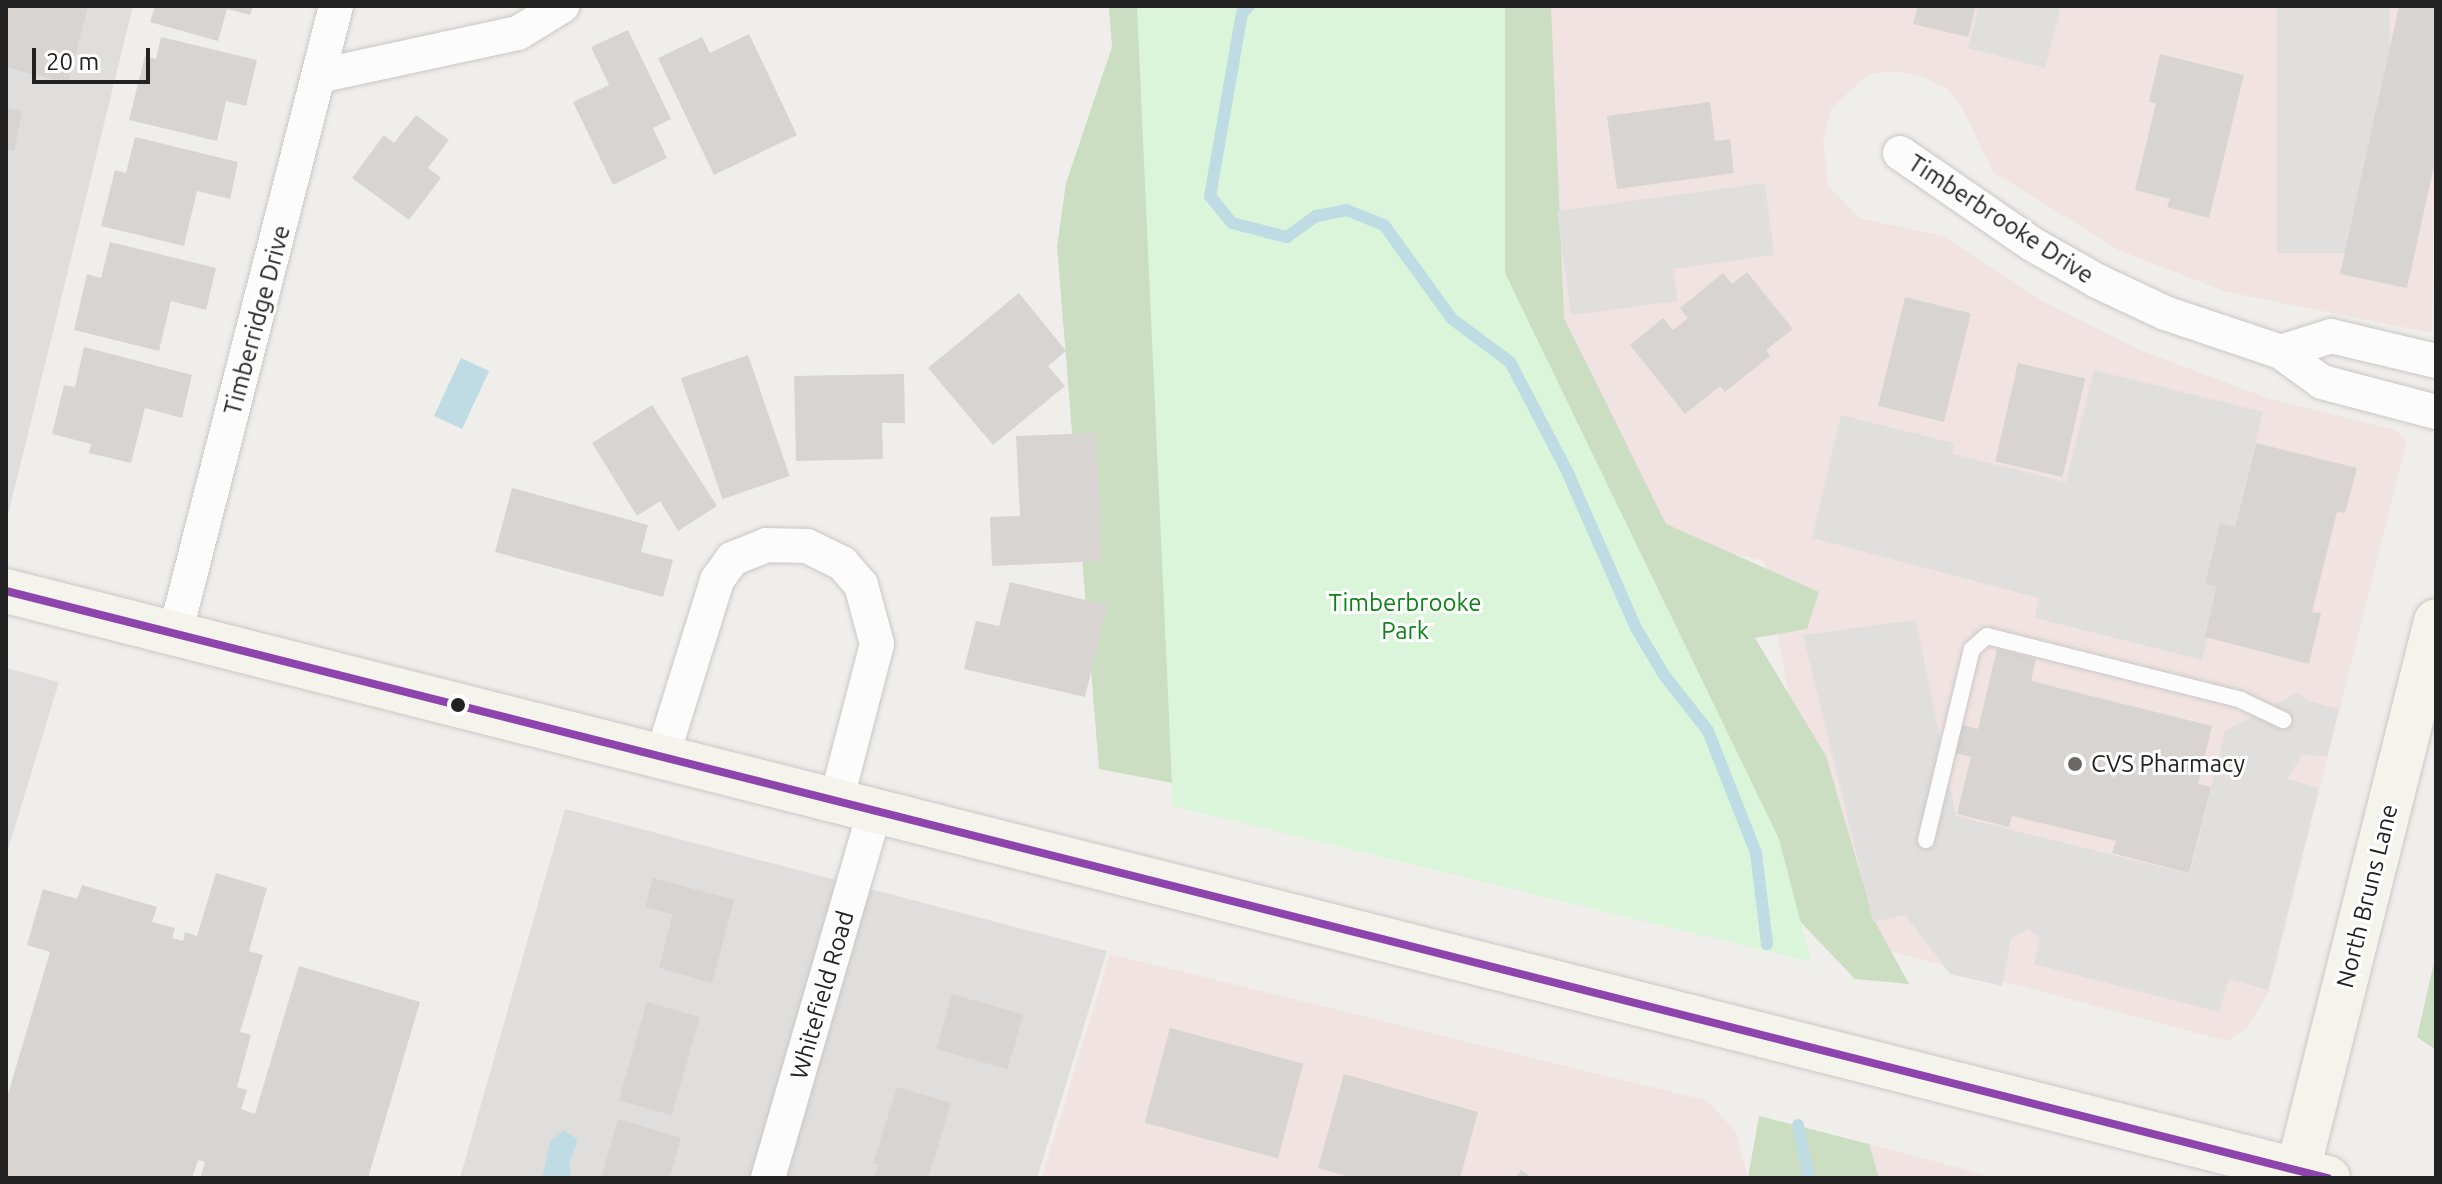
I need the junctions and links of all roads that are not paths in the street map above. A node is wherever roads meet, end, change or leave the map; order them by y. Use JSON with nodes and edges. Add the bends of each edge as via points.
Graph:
{"nodes":[{"id":1,"x":336,"y":6,"type":"edge"},
{"id":2,"x":562,"y":6,"type":"edge"},
{"id":3,"x":319,"y":76,"type":"junction"},
{"id":4,"x":1900,"y":153,"type":"dead end"},
{"id":5,"x":2281,"y":352,"type":"junction"},
{"id":6,"x":2436,"y":361,"type":"edge"},
{"id":7,"x":2436,"y":412,"type":"edge"},
{"id":8,"x":6,"y":591,"type":"edge"},
{"id":9,"x":2436,"y":621,"type":"edge"},
{"id":10,"x":175,"y":634,"type":"junction"},
{"id":11,"x":2283,"y":720,"type":"dead end"},
{"id":12,"x":662,"y":757,"type":"junction"},
{"id":13,"x":855,"y":806,"type":"junction"},
{"id":14,"x":1926,"y":840,"type":"dead end"},
{"id":15,"x":2308,"y":1175,"type":"edge"},
{"id":16,"x":768,"y":1178,"type":"edge"}],
"edges":[{"from":1,"to":3,"type":"street","name":"Timberridge Drive"},
{"from":2,"to":3,"type":"street","via":[[518,33]]},
{"from":3,"to":10,"type":"street","name":"Timberridge Drive"},
{"from":4,"to":5,"type":"street","name":"Timberbrooke Drive","via":[[2040,250],[2097,281],[2165,313]]},
{"from":5,"to":6,"type":"street","via":[[2331,336]]},
{"from":5,"to":7,"type":"street","name":"Timberbrooke Drive","via":[[2322,382]]},
{"from":8,"to":10,"type":"street"},
{"from":9,"to":15,"type":"street","name":"North Bruns Lane"},
{"from":10,"to":12,"type":"street"},
{"from":11,"to":14,"type":"lane","via":[[2241,700],[1987,636],[1972,649]]},
{"from":12,"to":13,"type":"street"},
{"from":12,"to":13,"type":"street","name":"Whitefield Road","via":[[717,580],[732,559],[766,545],[807,546],[842,563],[861,585],[877,644]]},
{"from":13,"to":15,"type":"street"},
{"from":13,"to":16,"type":"street","name":"Whitefield Road"}]}
